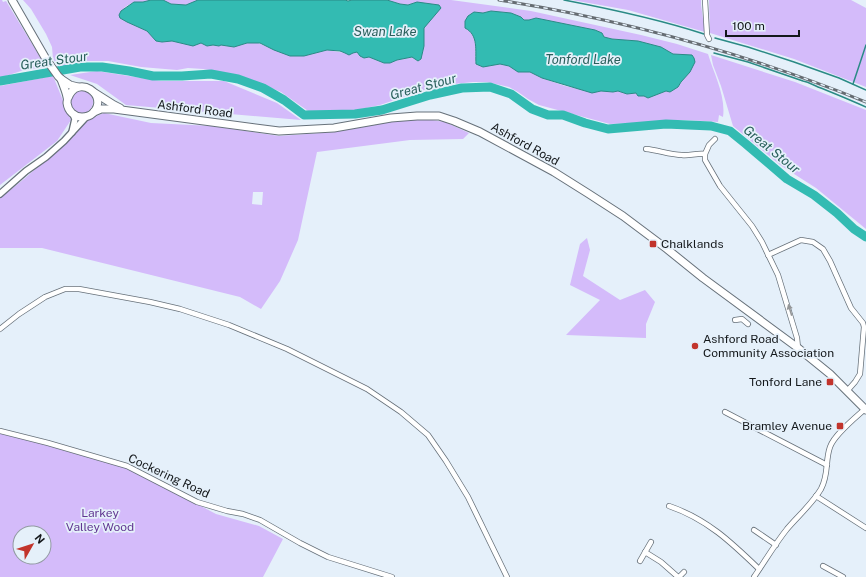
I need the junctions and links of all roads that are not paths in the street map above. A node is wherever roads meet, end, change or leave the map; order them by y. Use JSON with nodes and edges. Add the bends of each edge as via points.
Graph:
{"nodes":[{"id":1,"x":705,"y":0,"type":"edge"},
{"id":2,"x":13,"y":2,"type":"edge"},
{"id":3,"x":709,"y":39,"type":"dead end"},
{"id":4,"x":60,"y":78,"type":"junction"},
{"id":5,"x":78,"y":87,"type":"junction"},
{"id":6,"x":95,"y":93,"type":"junction"},
{"id":7,"x":68,"y":98,"type":"junction"},
{"id":8,"x":125,"y":110,"type":"junction"},
{"id":9,"x":74,"y":114,"type":"junction"},
{"id":10,"x":91,"y":114,"type":"junction"},
{"id":11,"x":72,"y":133,"type":"junction"},
{"id":12,"x":715,"y":139,"type":"dead end"},
{"id":13,"x":646,"y":149,"type":"dead end"},
{"id":14,"x":705,"y":154,"type":"junction"},
{"id":15,"x":0,"y":194,"type":"edge"},
{"id":16,"x":768,"y":255,"type":"junction"},
{"id":17,"x":735,"y":320,"type":"dead end"},
{"id":18,"x":748,"y":324,"type":"dead end"},
{"id":19,"x":0,"y":329,"type":"edge"},
{"id":20,"x":798,"y":348,"type":"junction"},
{"id":21,"x":848,"y":391,"type":"junction"},
{"id":22,"x":865,"y":410,"type":"edge"},
{"id":23,"x":725,"y":412,"type":"dead end"},
{"id":24,"x":0,"y":431,"type":"edge"},
{"id":25,"x":827,"y":465,"type":"junction"},
{"id":26,"x":816,"y":496,"type":"junction"},
{"id":27,"x":669,"y":506,"type":"dead end"},
{"id":28,"x":866,"y":528,"type":"edge"},
{"id":29,"x":754,"y":530,"type":"dead end"},
{"id":30,"x":651,"y":542,"type":"dead end"},
{"id":31,"x":776,"y":545,"type":"junction"},
{"id":32,"x":645,"y":552,"type":"junction"},
{"id":33,"x":640,"y":561,"type":"dead end"},
{"id":34,"x":823,"y":566,"type":"dead end"},
{"id":35,"x":759,"y":570,"type":"junction"},
{"id":36,"x":684,"y":572,"type":"dead end"},
{"id":37,"x":392,"y":577,"type":"edge"},
{"id":38,"x":507,"y":577,"type":"edge"},
{"id":39,"x":679,"y":577,"type":"edge"},
{"id":40,"x":754,"y":577,"type":"edge"},
{"id":41,"x":843,"y":577,"type":"edge"}],
"edges":[{"from":1,"to":3,"type":"street"},
{"from":2,"to":4,"type":"highway","via":[[40,50]]},
{"from":4,"to":5,"type":"highway"},
{"from":4,"to":7,"type":"highway"},
{"from":5,"to":6,"type":"highway","via":[[88,88]]},
{"from":5,"to":7,"type":"highway"},
{"from":6,"to":8,"type":"highway","name":"Ashford Road"},
{"from":6,"to":10,"type":"highway","via":[[98,105]]},
{"from":7,"to":9,"type":"highway","via":[[68,106]]},
{"from":8,"to":10,"type":"highway","name":"Ashford Road","via":[[106,108]]},
{"from":8,"to":20,"type":"highway","name":"Ashford Road","via":[[279,131],[334,128],[417,116],[439,116],[454,121],[480,132],[554,172],[623,216]]},
{"from":9,"to":10,"type":"highway","via":[[83,117]]},
{"from":9,"to":11,"type":"street"},
{"from":10,"to":11,"type":"street"},
{"from":11,"to":15,"type":"street"},
{"from":12,"to":14,"type":"street"},
{"from":13,"to":14,"type":"street","via":[[657,148],[682,155]]},
{"from":14,"to":16,"type":"street","via":[[705,160],[716,180],[755,230]]},
{"from":20,"to":16,"type":"street","one_way":true,"via":[[778,275]]},
{"from":16,"to":21,"type":"street","via":[[801,240],[813,242],[823,248],[851,308],[864,327],[860,374]]},
{"from":17,"to":18,"type":"street","via":[[742,319]]},
{"from":19,"to":38,"type":"street","via":[[46,296],[65,289],[78,289],[180,310],[229,325],[287,348],[367,389],[401,412],[428,435],[468,497]]},
{"from":20,"to":21,"type":"highway","name":"Ashford Road"},
{"from":21,"to":22,"type":"highway","name":"Ashford Road"},
{"from":22,"to":25,"type":"street","via":[[833,441]]},
{"from":23,"to":25,"type":"street"},
{"from":24,"to":37,"type":"street","name":"Cockering Road","via":[[127,466],[197,502],[260,520],[328,557]]},
{"from":25,"to":26,"type":"street","via":[[824,482]]},
{"from":26,"to":28,"type":"street"},
{"from":26,"to":31,"type":"street"},
{"from":27,"to":35,"type":"street","via":[[701,520],[724,536]]},
{"from":29,"to":31,"type":"street"},
{"from":30,"to":32,"type":"street"},
{"from":31,"to":35,"type":"street"},
{"from":32,"to":33,"type":"street"},
{"from":32,"to":39,"type":"street"},
{"from":34,"to":41,"type":"street"},
{"from":35,"to":40,"type":"street"},
{"from":36,"to":39,"type":"street"}]}
